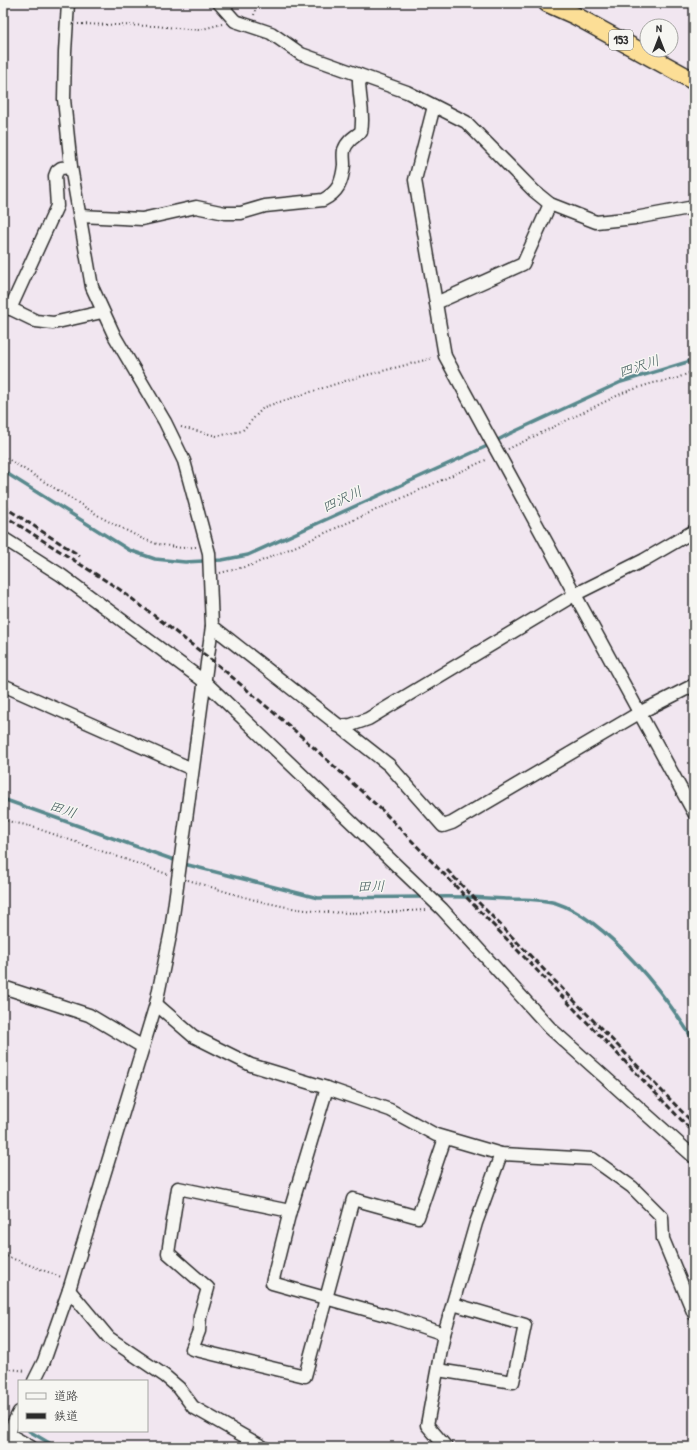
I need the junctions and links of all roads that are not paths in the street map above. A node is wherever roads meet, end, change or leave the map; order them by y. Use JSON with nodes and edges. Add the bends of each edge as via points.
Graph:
{"nodes":[{"id":1,"x":68,"y":3,"type":"edge"},
{"id":2,"x":219,"y":3,"type":"edge"},
{"id":3,"x":547,"y":3,"type":"edge"},
{"id":4,"x":568,"y":7,"type":"edge"},
{"id":5,"x":359,"y":75,"type":"junction"},
{"id":6,"x":694,"y":81,"type":"edge"},
{"id":7,"x":434,"y":106,"type":"junction"},
{"id":8,"x":71,"y":166,"type":"junction"},
{"id":9,"x":550,"y":204,"type":"junction"},
{"id":10,"x":694,"y":207,"type":"edge"},
{"id":11,"x":80,"y":216,"type":"junction"},
{"id":12,"x":436,"y":303,"type":"junction"},
{"id":13,"x":6,"y":307,"type":"edge"},
{"id":14,"x":102,"y":312,"type":"junction"},
{"id":15,"x":694,"y":531,"type":"edge"},
{"id":16,"x":3,"y":538,"type":"edge"},
{"id":17,"x":574,"y":595,"type":"junction"},
{"id":18,"x":212,"y":626,"type":"junction"},
{"id":19,"x":205,"y":682,"type":"junction"},
{"id":20,"x":3,"y":684,"type":"edge"},
{"id":21,"x":694,"y":685,"type":"edge"},
{"id":22,"x":639,"y":713,"type":"junction"},
{"id":23,"x":338,"y":726,"type":"junction"},
{"id":24,"x":192,"y":769,"type":"junction"},
{"id":25,"x":694,"y":813,"type":"edge"},
{"id":26,"x":3,"y":987,"type":"edge"},
{"id":27,"x":156,"y":1004,"type":"junction"},
{"id":28,"x":143,"y":1047,"type":"junction"},
{"id":29,"x":327,"y":1088,"type":"junction"},
{"id":30,"x":445,"y":1138,"type":"junction"},
{"id":31,"x":501,"y":1154,"type":"junction"},
{"id":32,"x":694,"y":1157,"type":"edge"},
{"id":33,"x":290,"y":1211,"type":"junction"},
{"id":34,"x":70,"y":1285,"type":"junction"},
{"id":35,"x":327,"y":1298,"type":"junction"},
{"id":36,"x":453,"y":1304,"type":"junction"},
{"id":37,"x":694,"y":1314,"type":"edge"},
{"id":38,"x":444,"y":1334,"type":"junction"},
{"id":39,"x":438,"y":1370,"type":"junction"},
{"id":40,"x":36,"y":1377,"type":"edge"},
{"id":41,"x":18,"y":1414,"type":"edge"},
{"id":42,"x":6,"y":1439,"type":"edge"},
{"id":43,"x":31,"y":1447,"type":"edge"},
{"id":44,"x":263,"y":1447,"type":"edge"},
{"id":45,"x":446,"y":1447,"type":"edge"}],
"edges":[{"from":1,"to":8,"type":"street","via":[[64,99]]},
{"from":2,"to":5,"type":"street","via":[[234,21],[271,33],[301,54]]},
{"from":3,"to":4,"type":"highway","number":"153"},
{"from":4,"to":6,"type":"highway","number":"153"},
{"from":5,"to":7,"type":"street","via":[[407,92]]},
{"from":5,"to":11,"type":"street","via":[[358,91],[363,121],[361,132],[350,140],[344,150],[344,165],[338,189],[331,196],[323,200],[265,206],[241,213],[225,213],[196,207],[142,219]]},
{"from":7,"to":9,"type":"street","via":[[466,122]]},
{"from":7,"to":12,"type":"street","via":[[415,180]]},
{"from":8,"to":11,"type":"street"},
{"from":8,"to":13,"type":"street","via":[[56,171],[57,206]]},
{"from":9,"to":10,"type":"street","via":[[596,222]]},
{"from":9,"to":12,"type":"street","via":[[524,264]]},
{"from":11,"to":14,"type":"street","via":[[92,287]]},
{"from":12,"to":17,"type":"street","via":[[445,356]]},
{"from":13,"to":14,"type":"street","via":[[36,321],[53,322]]},
{"from":14,"to":18,"type":"street","via":[[165,422],[184,461],[208,549]]},
{"from":15,"to":17,"type":"street","via":[[644,560]]},
{"from":16,"to":19,"type":"street","via":[[61,574]]},
{"from":17,"to":22,"type":"street"},
{"from":17,"to":23,"type":"street","via":[[368,719]]},
{"from":18,"to":19,"type":"street"},
{"from":18,"to":23,"type":"street"},
{"from":19,"to":24,"type":"street"},
{"from":19,"to":32,"type":"street","via":[[421,888],[550,1028]]},
{"from":20,"to":24,"type":"street"},
{"from":21,"to":22,"type":"street"},
{"from":22,"to":23,"type":"street","via":[[443,826],[389,765]]},
{"from":22,"to":25,"type":"street"},
{"from":24,"to":27,"type":"street","via":[[171,931]]},
{"from":26,"to":28,"type":"street","via":[[89,1015]]},
{"from":27,"to":28,"type":"street"},
{"from":27,"to":29,"type":"street","via":[[193,1036],[251,1065]]},
{"from":28,"to":34,"type":"street"},
{"from":29,"to":30,"type":"street","via":[[390,1110]]},
{"from":29,"to":33,"type":"street"},
{"from":30,"to":31,"type":"street"},
{"from":30,"to":35,"type":"street","via":[[418,1218],[353,1199]]},
{"from":31,"to":36,"type":"street","via":[[476,1223]]},
{"from":31,"to":37,"type":"street","via":[[593,1159],[632,1187],[662,1217],[663,1239]]},
{"from":33,"to":35,"type":"street","via":[[272,1283]]},
{"from":33,"to":35,"type":"street","via":[[178,1188],[168,1253],[208,1288],[200,1316],[199,1331],[192,1349],[305,1376]]},
{"from":34,"to":40,"type":"street"},
{"from":34,"to":44,"type":"street","via":[[109,1338],[165,1376],[179,1388],[193,1407]]},
{"from":35,"to":38,"type":"street"},
{"from":36,"to":38,"type":"street"},
{"from":36,"to":39,"type":"street","via":[[525,1325],[515,1375],[513,1382]]},
{"from":38,"to":39,"type":"street"},
{"from":39,"to":45,"type":"street","via":[[427,1425]]},
{"from":41,"to":42,"type":"street"},
{"from":42,"to":43,"type":"street"}]}
